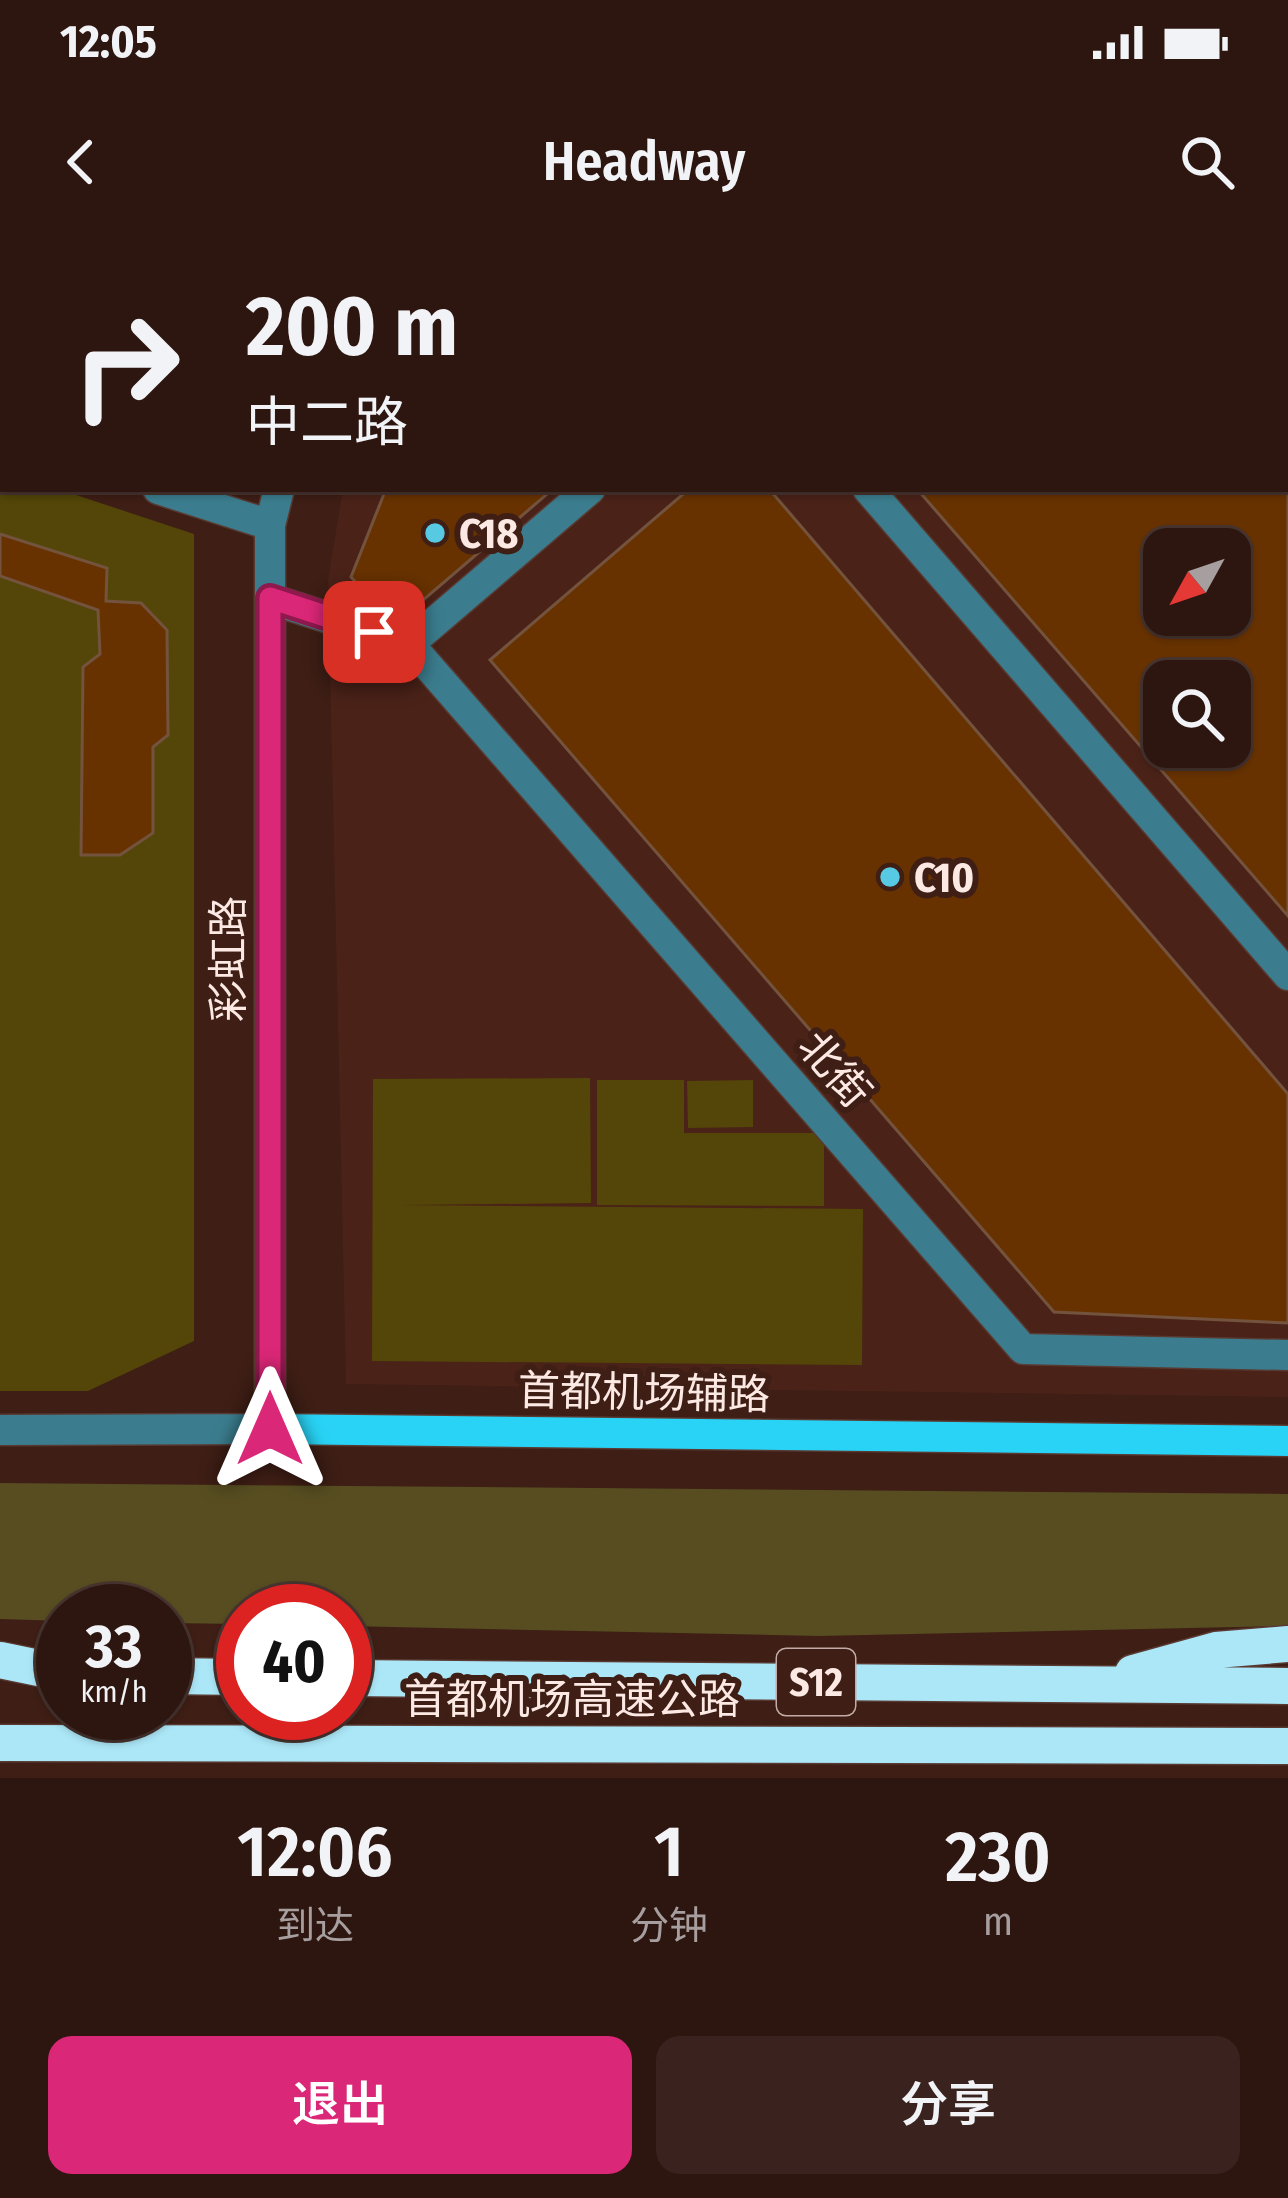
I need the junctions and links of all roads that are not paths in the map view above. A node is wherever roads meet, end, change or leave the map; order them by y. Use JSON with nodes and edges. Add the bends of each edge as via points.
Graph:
{"nodes":[{"id":1,"x":167,"y":492,"type":"edge"},
{"id":2,"x":278,"y":492,"type":"edge"},
{"id":3,"x":586,"y":492,"type":"edge"},
{"id":4,"x":871,"y":492,"type":"edge"},
{"id":5,"x":270,"y":526,"type":"junction"},
{"id":6,"x":270,"y":598,"type":"junction"},
{"id":7,"x":409,"y":644,"type":"junction"},
{"id":8,"x":1288,"y":975,"type":"edge"},
{"id":9,"x":1288,"y":1355,"type":"edge"},
{"id":10,"x":270,"y":1429,"type":"junction"},
{"id":11,"x":0,"y":1430,"type":"edge"},
{"id":12,"x":1288,"y":1441,"type":"edge"},
{"id":13,"x":1288,"y":1644,"type":"edge"},
{"id":14,"x":0,"y":1660,"type":"edge"},
{"id":15,"x":36,"y":1668,"type":"edge"},
{"id":16,"x":0,"y":1674,"type":"edge"},
{"id":17,"x":36,"y":1674,"type":"edge"},
{"id":18,"x":372,"y":1678,"type":"edge"},
{"id":19,"x":1090,"y":1685,"type":"junction"},
{"id":20,"x":1288,"y":1686,"type":"edge"},
{"id":21,"x":0,"y":1743,"type":"edge"},
{"id":22,"x":1288,"y":1746,"type":"edge"}],
"edges":[{"from":1,"to":5,"type":"street"},
{"from":2,"to":5,"type":"street","name":"彩虹路"},
{"from":3,"to":7,"type":"street"},
{"from":4,"to":8,"type":"street"},
{"from":5,"to":6,"type":"street","name":"彩虹路"},
{"from":6,"to":7,"type":"street"},
{"from":6,"to":10,"type":"street","name":"彩虹路"},
{"from":7,"to":9,"type":"street","name":"北街","via":[[1023,1349]]},
{"from":10,"to":11,"type":"street","name":"首都机场辅路"},
{"from":10,"to":12,"type":"main road","name":"首都机场辅路"},
{"from":13,"to":19,"type":"highway","via":[[1216,1650]]},
{"from":14,"to":15,"type":"highway"},
{"from":16,"to":17,"type":"highway"},
{"from":18,"to":19,"type":"highway","name":"首都机场高速公路","number":"S12"},
{"from":19,"to":20,"type":"highway","name":"首都机场高速公路","number":"S12"},
{"from":21,"to":22,"type":"highway","name":"首都机场高速公路","number":"S12"}]}
